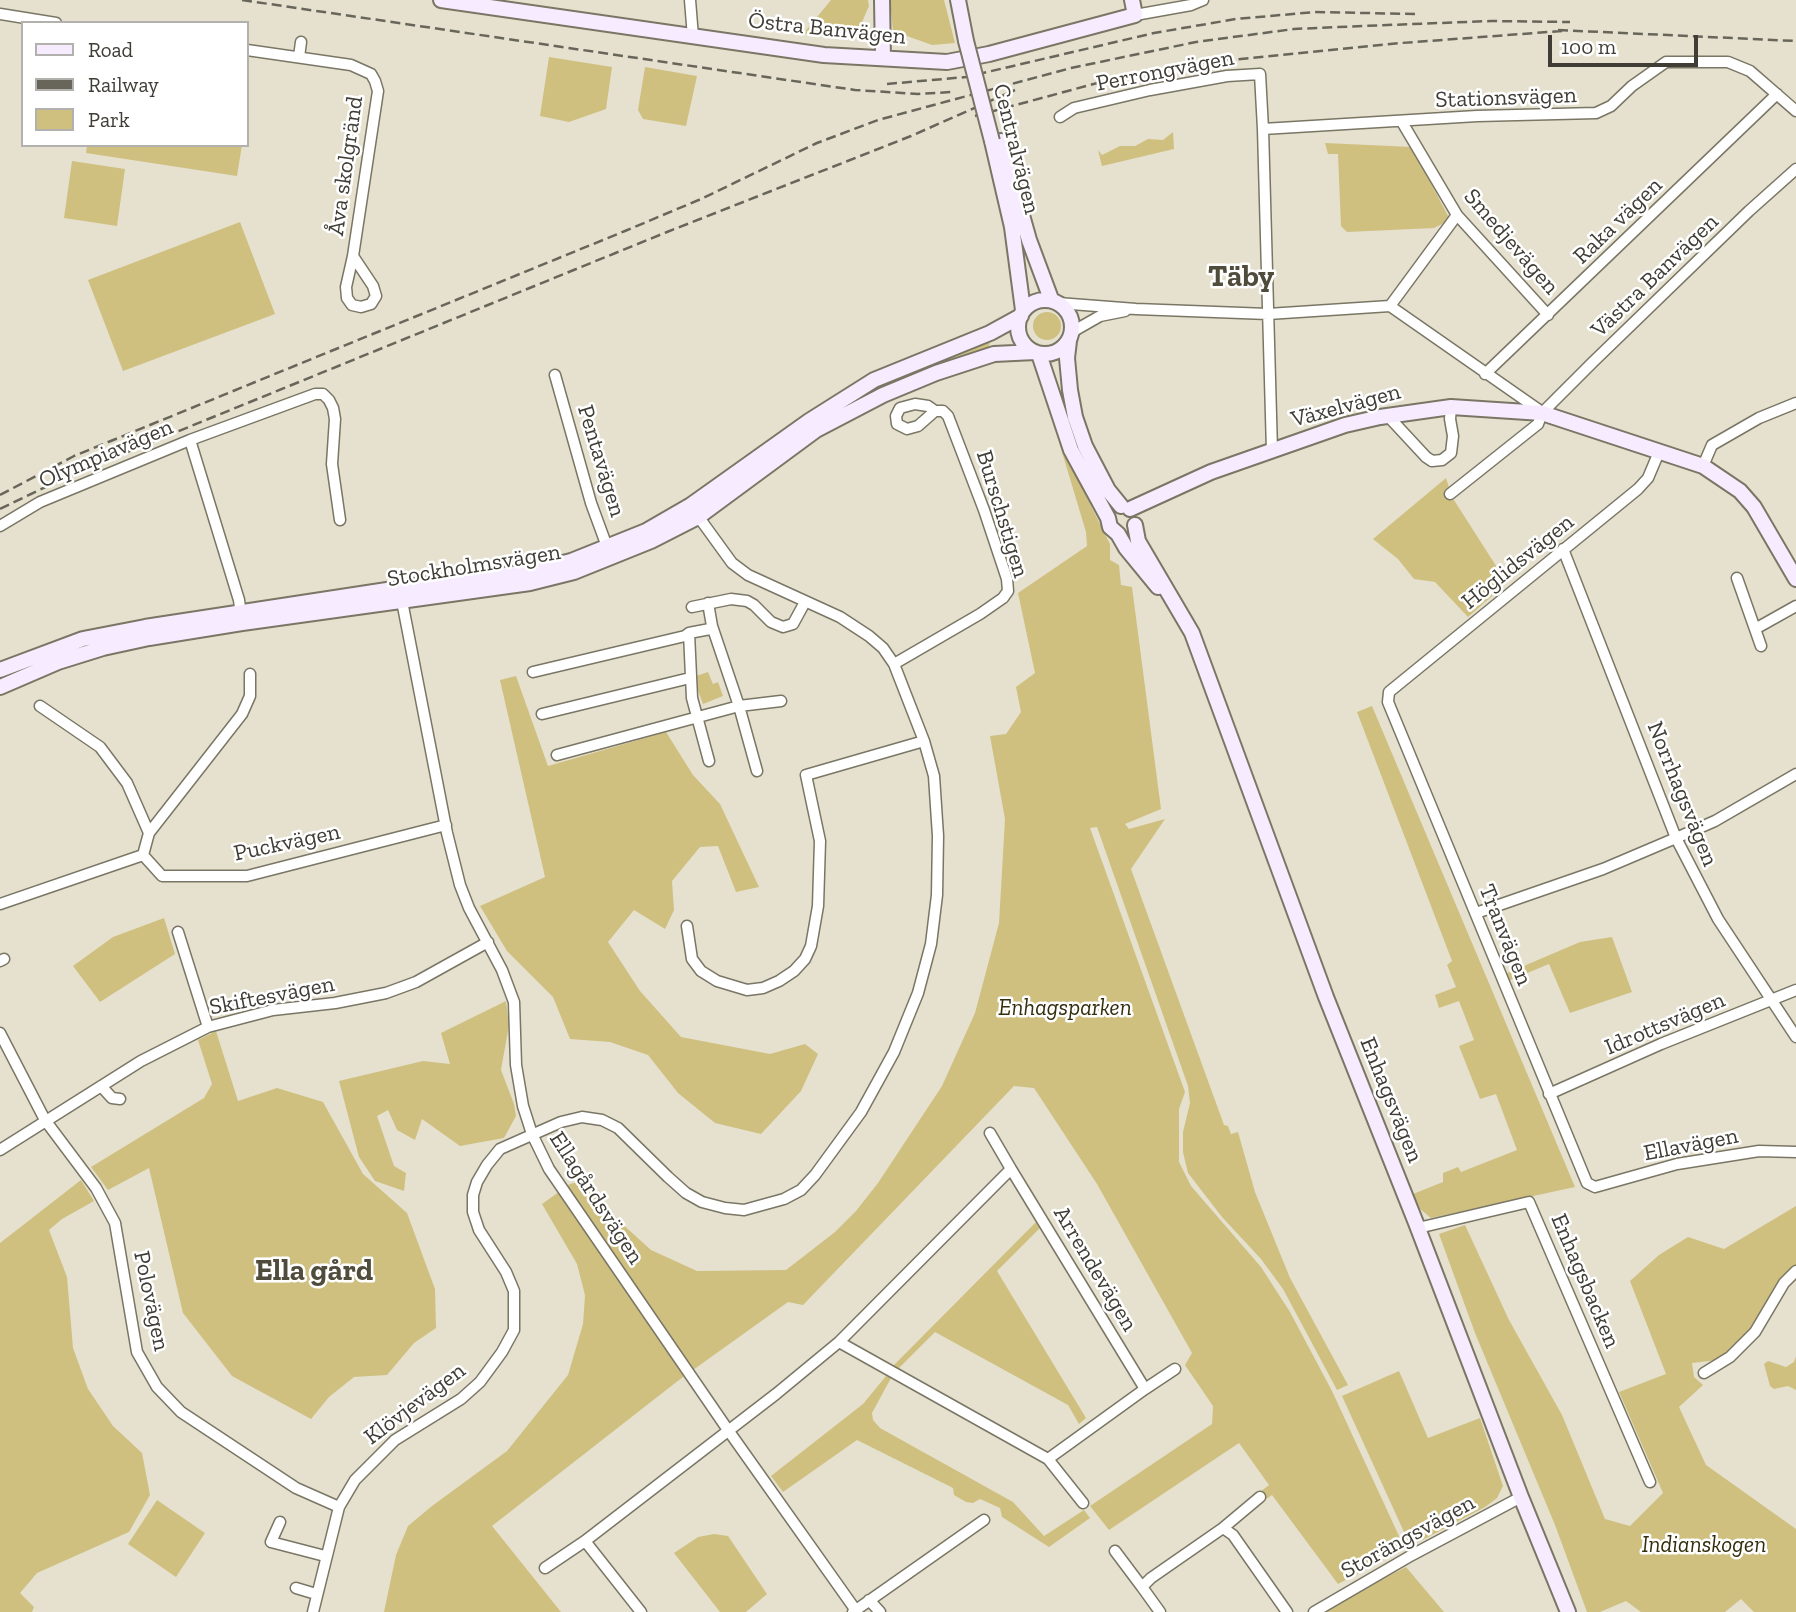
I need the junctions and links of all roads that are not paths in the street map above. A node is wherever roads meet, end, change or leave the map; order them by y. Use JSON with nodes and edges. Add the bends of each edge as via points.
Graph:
{"nodes":[{"id":1,"x":440,"y":0,"type":"edge"},
{"id":2,"x":690,"y":0,"type":"edge"},
{"id":3,"x":882,"y":0,"type":"edge"},
{"id":4,"x":958,"y":0,"type":"edge"},
{"id":5,"x":968,"y":0,"type":"edge"},
{"id":6,"x":1132,"y":0,"type":"edge"},
{"id":7,"x":1203,"y":0,"type":"edge"},
{"id":8,"x":0,"y":15,"type":"edge"},
{"id":9,"x":1135,"y":15,"type":"junction"},
{"id":10,"x":42,"y":21,"type":"edge"},
{"id":11,"x":693,"y":37,"type":"junction"},
{"id":12,"x":971,"y":41,"type":"junction"},
{"id":13,"x":301,"y":42,"type":"dead end"},
{"id":14,"x":248,"y":50,"type":"edge"},
{"id":15,"x":299,"y":57,"type":"junction"},
{"id":16,"x":883,"y":58,"type":"junction"},
{"id":17,"x":1777,"y":94,"type":"junction"},
{"id":18,"x":1796,"y":110,"type":"edge"},
{"id":19,"x":1060,"y":117,"type":"dead end"},
{"id":20,"x":1402,"y":122,"type":"junction"},
{"id":21,"x":1263,"y":129,"type":"junction"},
{"id":22,"x":996,"y":141,"type":"junction"},
{"id":23,"x":1796,"y":169,"type":"edge"},
{"id":24,"x":1457,"y":215,"type":"junction"},
{"id":25,"x":353,"y":256,"type":"junction"},
{"id":26,"x":1054,"y":301,"type":"junction"},
{"id":27,"x":1391,"y":306,"type":"junction"},
{"id":28,"x":1136,"y":309,"type":"junction"},
{"id":29,"x":1022,"y":313,"type":"junction"},
{"id":30,"x":1268,"y":313,"type":"junction"},
{"id":31,"x":1548,"y":315,"type":"junction"},
{"id":32,"x":1070,"y":337,"type":"junction"},
{"id":33,"x":1037,"y":353,"type":"junction"},
{"id":34,"x":1485,"y":374,"type":"junction"},
{"id":35,"x":555,"y":375,"type":"dead end"},
{"id":36,"x":1796,"y":403,"type":"edge"},
{"id":37,"x":1451,"y":407,"type":"junction"},
{"id":38,"x":935,"y":411,"type":"dead end"},
{"id":39,"x":1542,"y":413,"type":"junction"},
{"id":40,"x":1387,"y":415,"type":"junction"},
{"id":41,"x":190,"y":440,"type":"junction"},
{"id":42,"x":1272,"y":451,"type":"junction"},
{"id":43,"x":1659,"y":452,"type":"junction"},
{"id":44,"x":1703,"y":466,"type":"junction"},
{"id":45,"x":1450,"y":494,"type":"dead end"},
{"id":46,"x":694,"y":511,"type":"junction"},
{"id":47,"x":1130,"y":516,"type":"junction"},
{"id":48,"x":1108,"y":518,"type":"junction"},
{"id":49,"x":340,"y":520,"type":"dead end"},
{"id":50,"x":0,"y":526,"type":"edge"},
{"id":51,"x":1118,"y":534,"type":"junction"},
{"id":52,"x":1563,"y":550,"type":"junction"},
{"id":53,"x":609,"y":553,"type":"junction"},
{"id":54,"x":1737,"y":578,"type":"dead end"},
{"id":55,"x":1796,"y":579,"type":"edge"},
{"id":56,"x":401,"y":595,"type":"junction"},
{"id":57,"x":804,"y":602,"type":"junction"},
{"id":58,"x":708,"y":603,"type":"junction"},
{"id":59,"x":1174,"y":603,"type":"junction"},
{"id":60,"x":1796,"y":606,"type":"edge"},
{"id":61,"x":692,"y":607,"type":"dead end"},
{"id":62,"x":241,"y":617,"type":"junction"},
{"id":63,"x":712,"y":626,"type":"junction"},
{"id":64,"x":1755,"y":629,"type":"junction"},
{"id":65,"x":689,"y":633,"type":"junction"},
{"id":66,"x":1761,"y":646,"type":"dead end"},
{"id":67,"x":894,"y":664,"type":"junction"},
{"id":68,"x":0,"y":670,"type":"edge"},
{"id":69,"x":533,"y":672,"type":"dead end"},
{"id":70,"x":250,"y":674,"type":"dead end"},
{"id":71,"x":690,"y":678,"type":"junction"},
{"id":72,"x":0,"y":687,"type":"edge"},
{"id":73,"x":1389,"y":692,"type":"joint"},
{"id":74,"x":781,"y":701,"type":"dead end"},
{"id":75,"x":40,"y":706,"type":"dead end"},
{"id":76,"x":739,"y":706,"type":"junction"},
{"id":77,"x":542,"y":714,"type":"dead end"},
{"id":78,"x":697,"y":718,"type":"junction"},
{"id":79,"x":925,"y":741,"type":"junction"},
{"id":80,"x":557,"y":755,"type":"dead end"},
{"id":81,"x":709,"y":761,"type":"dead end"},
{"id":82,"x":757,"y":771,"type":"dead end"},
{"id":83,"x":1796,"y":774,"type":"edge"},
{"id":84,"x":446,"y":825,"type":"junction"},
{"id":85,"x":149,"y":833,"type":"junction"},
{"id":86,"x":1676,"y":838,"type":"junction"},
{"id":87,"x":143,"y":855,"type":"junction"},
{"id":88,"x":0,"y":904,"type":"edge"},
{"id":89,"x":1476,"y":913,"type":"junction"},
{"id":90,"x":687,"y":926,"type":"dead end"},
{"id":91,"x":178,"y":932,"type":"dead end"},
{"id":92,"x":488,"y":942,"type":"junction"},
{"id":93,"x":1796,"y":990,"type":"edge"},
{"id":94,"x":1773,"y":1000,"type":"junction"},
{"id":95,"x":208,"y":1027,"type":"junction"},
{"id":96,"x":0,"y":1032,"type":"edge"},
{"id":97,"x":1796,"y":1037,"type":"edge"},
{"id":98,"x":101,"y":1086,"type":"junction"},
{"id":99,"x":1549,"y":1094,"type":"junction"},
{"id":100,"x":120,"y":1099,"type":"dead end"},
{"id":101,"x":46,"y":1120,"type":"junction"},
{"id":102,"x":990,"y":1133,"type":"dead end"},
{"id":103,"x":532,"y":1135,"type":"junction"},
{"id":104,"x":0,"y":1150,"type":"edge"},
{"id":105,"x":1796,"y":1152,"type":"edge"},
{"id":106,"x":1011,"y":1169,"type":"junction"},
{"id":107,"x":1595,"y":1187,"type":"joint"},
{"id":108,"x":1418,"y":1228,"type":"junction"},
{"id":109,"x":1796,"y":1271,"type":"edge"},
{"id":110,"x":839,"y":1342,"type":"junction"},
{"id":111,"x":1175,"y":1368,"type":"dead end"},
{"id":112,"x":1704,"y":1373,"type":"dead end"},
{"id":113,"x":1145,"y":1389,"type":"junction"},
{"id":114,"x":728,"y":1430,"type":"junction"},
{"id":115,"x":1048,"y":1459,"type":"junction"},
{"id":116,"x":1650,"y":1482,"type":"dead end"},
{"id":117,"x":1260,"y":1497,"type":"dead end"},
{"id":118,"x":1521,"y":1497,"type":"junction"},
{"id":119,"x":1083,"y":1503,"type":"dead end"},
{"id":120,"x":339,"y":1507,"type":"junction"},
{"id":121,"x":984,"y":1520,"type":"dead end"},
{"id":122,"x":280,"y":1522,"type":"dead end"},
{"id":123,"x":1223,"y":1528,"type":"junction"},
{"id":124,"x":585,"y":1541,"type":"junction"},
{"id":125,"x":1115,"y":1551,"type":"dead end"},
{"id":126,"x":325,"y":1556,"type":"junction"},
{"id":127,"x":545,"y":1568,"type":"dead end"},
{"id":128,"x":1142,"y":1587,"type":"junction"},
{"id":129,"x":296,"y":1588,"type":"dead end"},
{"id":130,"x":316,"y":1594,"type":"junction"},
{"id":131,"x":869,"y":1601,"type":"junction"},
{"id":132,"x":855,"y":1611,"type":"edge"},
{"id":133,"x":313,"y":1612,"type":"edge"},
{"id":134,"x":641,"y":1612,"type":"edge"},
{"id":135,"x":880,"y":1612,"type":"edge"},
{"id":136,"x":1160,"y":1612,"type":"edge"},
{"id":137,"x":1287,"y":1612,"type":"edge"},
{"id":138,"x":1314,"y":1612,"type":"edge"},
{"id":139,"x":1568,"y":1612,"type":"edge"}],
"edges":[{"from":1,"to":11,"type":"street","name":"Östra Banvägen"},
{"from":2,"to":11,"type":"street"},
{"from":3,"to":16,"type":"street"},
{"from":4,"to":12,"type":"street","name":"Centralvägen"},
{"from":5,"to":12,"type":"street","name":"Centralvägen"},
{"from":6,"to":9,"type":"street"},
{"from":7,"to":9,"type":"street","name":"Östra Banvägen"},
{"from":8,"to":10,"type":"street"},
{"from":9,"to":16,"type":"street","name":"Östra Banvägen","via":[[947,62]]},
{"from":11,"to":16,"type":"street","name":"Östra Banvägen"},
{"from":12,"to":22,"type":"street","name":"Centralvägen","bridge":true},
{"from":13,"to":15,"type":"street"},
{"from":14,"to":15,"type":"street"},
{"from":15,"to":25,"type":"street","name":"Åva skolgränd","via":[[363,68],[378,91]]},
{"from":17,"to":18,"type":"street","name":"Stationsvägen"},
{"from":17,"to":20,"type":"street","name":"Stationsvägen","via":[[1751,71],[1728,62],[1666,62],[1597,113]]},
{"from":17,"to":31,"type":"street","name":"Raka vägen"},
{"from":19,"to":21,"type":"street","name":"Perrongvägen","via":[[1074,108],[1150,90],[1260,74]]},
{"from":20,"to":21,"type":"street","name":"Stationsvägen"},
{"from":20,"to":24,"type":"street","name":"Smedjevägen"},
{"from":21,"to":30,"type":"street"},
{"from":22,"to":26,"type":"street","name":"Centralvägen"},
{"from":22,"to":29,"type":"street","name":"Centralvägen"},
{"from":23,"to":39,"type":"street","name":"Västra Banvägen"},
{"from":24,"to":27,"type":"street"},
{"from":24,"to":31,"type":"street","name":"Smedjevägen"},
{"from":25,"to":25,"type":"street","name":"Åva skolgränd","via":[[376,296],[361,307],[352,305],[346,288]]},
{"from":26,"to":28,"type":"street"},
{"from":26,"to":29,"type":"street","via":[[1037,301]]},
{"from":26,"to":32,"type":"street","via":[[1069,316]]},
{"from":27,"to":30,"type":"street"},
{"from":27,"to":34,"type":"street"},
{"from":28,"to":30,"type":"street"},
{"from":28,"to":32,"type":"street","via":[[1100,316]]},
{"from":29,"to":33,"type":"street","via":[[1020,336]]},
{"from":29,"to":46,"type":"street","name":"Stockholmsvägen","via":[[990,333],[874,380],[809,421]]},
{"from":30,"to":42,"type":"street"},
{"from":31,"to":34,"type":"street","name":"Raka vägen"},
{"from":32,"to":33,"type":"street","via":[[1056,352]]},
{"from":32,"to":47,"type":"street","name":"Enhagsvägen","via":[[1067,358],[1075,417],[1108,490]]},
{"from":33,"to":46,"type":"street","name":"Stockholmsvägen","via":[[994,354],[936,373],[842,414]]},
{"from":33,"to":48,"type":"street","via":[[1071,450]]},
{"from":34,"to":39,"type":"street"},
{"from":35,"to":53,"type":"street","name":"Pentavägen"},
{"from":36,"to":44,"type":"street","via":[[1712,445]]},
{"from":37,"to":39,"type":"street","name":"Växelvägen"},
{"from":37,"to":40,"type":"street","name":"Växelvägen"},
{"from":37,"to":40,"type":"street","via":[[1451,453],[1442,460],[1426,457]]},
{"from":38,"to":67,"type":"street","name":"Burschstigen","via":[[948,416],[957,436],[1008,591],[980,614]]},
{"from":39,"to":43,"type":"street","name":"Växelvägen"},
{"from":39,"to":45,"type":"street","name":"Västra Banvägen","via":[[1538,424]]},
{"from":40,"to":42,"type":"street","name":"Växelvägen"},
{"from":41,"to":49,"type":"street","name":"Olympiavägen","via":[[323,394],[335,419],[332,464]]},
{"from":41,"to":50,"type":"street","name":"Olympiavägen","via":[[40,502]]},
{"from":41,"to":62,"type":"street","name":"Olympiavägen"},
{"from":42,"to":47,"type":"street","name":"Växelvägen","via":[[1211,472]]},
{"from":43,"to":44,"type":"street","name":"Växelvägen"},
{"from":43,"to":52,"type":"street","name":"Höglidsvägen","via":[[1638,489]]},
{"from":44,"to":55,"type":"street","name":"Växelvägen","via":[[1740,491],[1754,507]]},
{"from":46,"to":53,"type":"street","name":"Stockholmsvägen"},
{"from":46,"to":57,"type":"street","name":"Klövjevägen","via":[[733,563]]},
{"from":47,"to":48,"type":"street","via":[[1113,510]]},
{"from":47,"to":51,"type":"street","via":[[1129,532]]},
{"from":47,"to":59,"type":"street","name":"Enhagsvägen","via":[[1138,541]]},
{"from":48,"to":51,"type":"street"},
{"from":51,"to":59,"type":"street","name":"Enhagsvägen"},
{"from":52,"to":73,"type":"street","name":"Höglidsvägen"},
{"from":52,"to":86,"type":"street","name":"Norrhagsvägen"},
{"from":53,"to":56,"type":"street","name":"Stockholmsvägen"},
{"from":54,"to":64,"type":"street"},
{"from":56,"to":62,"type":"street","name":"Stockholmsvägen"},
{"from":56,"to":84,"type":"street","name":"Ellagårdsvägen"},
{"from":57,"to":58,"type":"street","via":[[793,624],[783,627],[747,601]]},
{"from":57,"to":67,"type":"street","name":"Klövjevägen","via":[[869,636]]},
{"from":58,"to":61,"type":"street"},
{"from":58,"to":63,"type":"street"},
{"from":59,"to":108,"type":"street","name":"Enhagsvägen","via":[[1196,642],[1326,997]]},
{"from":60,"to":64,"type":"street"},
{"from":62,"to":68,"type":"street","name":"Stockholmsvägen","via":[[83,639]]},
{"from":62,"to":72,"type":"street","name":"Stockholmsvägen","via":[[103,648]]},
{"from":63,"to":65,"type":"street"},
{"from":63,"to":76,"type":"street"},
{"from":64,"to":66,"type":"street"},
{"from":65,"to":69,"type":"street"},
{"from":65,"to":71,"type":"street"},
{"from":67,"to":79,"type":"street","name":"Klövjevägen"},
{"from":70,"to":85,"type":"street","via":[[250,696],[242,714]]},
{"from":71,"to":77,"type":"street"},
{"from":71,"to":78,"type":"street"},
{"from":73,"to":89,"type":"street","name":"Tranvägen","via":[[1388,702]]},
{"from":74,"to":76,"type":"street"},
{"from":75,"to":85,"type":"street","via":[[100,747],[127,783]]},
{"from":76,"to":78,"type":"street"},
{"from":76,"to":82,"type":"street"},
{"from":78,"to":80,"type":"street"},
{"from":78,"to":81,"type":"street"},
{"from":79,"to":90,"type":"street","via":[[806,775],[820,841],[818,906],[811,946],[794,971],[763,988],[747,990],[717,981],[692,959]]},
{"from":79,"to":103,"type":"street","name":"Klövjevägen","via":[[934,776],[938,865],[931,944],[918,993],[868,1100],[801,1190],[764,1206],[725,1209],[686,1193],[618,1128],[602,1119],[561,1122]]},
{"from":83,"to":86,"type":"street"},
{"from":84,"to":87,"type":"street","name":"Puckvägen","via":[[247,876],[162,876]]},
{"from":84,"to":92,"type":"street","name":"Ellagårdsvägen","via":[[460,885]]},
{"from":85,"to":87,"type":"street"},
{"from":86,"to":89,"type":"street"},
{"from":86,"to":94,"type":"street","name":"Norrhagsvägen","via":[[1718,919]]},
{"from":87,"to":88,"type":"street"},
{"from":89,"to":99,"type":"street","name":"Tranvägen"},
{"from":91,"to":95,"type":"street"},
{"from":92,"to":95,"type":"street","name":"Skiftesvägen","via":[[428,976],[386,993],[273,1010]]},
{"from":92,"to":103,"type":"street","name":"Ellagårdsvägen","via":[[514,1002],[516,1065]]},
{"from":93,"to":94,"type":"street","name":"Idrottsvägen"},
{"from":94,"to":97,"type":"street","name":"Norrhagsvägen"},
{"from":94,"to":99,"type":"street","name":"Idrottsvägen"},
{"from":95,"to":98,"type":"street","name":"Skiftesvägen"},
{"from":96,"to":101,"type":"street","name":"Polovägen"},
{"from":98,"to":100,"type":"street"},
{"from":98,"to":101,"type":"street","name":"Skiftesvägen"},
{"from":99,"to":107,"type":"street","name":"Tranvägen","via":[[1587,1183]]},
{"from":101,"to":104,"type":"street","name":"Skiftesvägen"},
{"from":101,"to":120,"type":"street","name":"Polovägen","via":[[96,1188],[115,1223],[137,1352],[156,1387],[181,1412],[296,1488]]},
{"from":102,"to":106,"type":"street","name":"Arrendevägen"},
{"from":103,"to":114,"type":"street","name":"Ellagårdsvägen","via":[[549,1169]]},
{"from":103,"to":120,"type":"street","name":"Klövjevägen","via":[[500,1149],[473,1195],[479,1230],[514,1291],[514,1330],[480,1382],[395,1440],[355,1480]]},
{"from":105,"to":107,"type":"street","name":"Ellavägen","via":[[1759,1151],[1677,1164]]},
{"from":106,"to":110,"type":"street"},
{"from":106,"to":113,"type":"street","name":"Arrendevägen"},
{"from":108,"to":116,"type":"street","name":"Enhagsbacken","via":[[1529,1202]]},
{"from":108,"to":118,"type":"street","name":"Enhagsvägen"},
{"from":109,"to":112,"type":"street","via":[[1755,1332],[1730,1357]]},
{"from":110,"to":114,"type":"street"},
{"from":110,"to":115,"type":"street"},
{"from":111,"to":113,"type":"street"},
{"from":113,"to":115,"type":"street"},
{"from":114,"to":124,"type":"street"},
{"from":114,"to":132,"type":"street","name":"Ellagårdsvägen"},
{"from":115,"to":119,"type":"street"},
{"from":117,"to":123,"type":"street"},
{"from":118,"to":138,"type":"street","name":"Storängsvägen"},
{"from":118,"to":139,"type":"street","name":"Enhagsvägen"},
{"from":120,"to":126,"type":"street","name":"Klövjevägen"},
{"from":121,"to":131,"type":"street","name":"Ellagårdsvägen"},
{"from":122,"to":126,"type":"street","via":[[271,1542]]},
{"from":123,"to":128,"type":"street"},
{"from":123,"to":137,"type":"street","via":[[1233,1535]]},
{"from":124,"to":127,"type":"street"},
{"from":124,"to":134,"type":"street"},
{"from":125,"to":128,"type":"street"},
{"from":126,"to":130,"type":"street","name":"Klövjevägen"},
{"from":128,"to":136,"type":"street"},
{"from":129,"to":130,"type":"street"},
{"from":130,"to":133,"type":"street","name":"Klövjevägen"},
{"from":131,"to":132,"type":"street","name":"Ellagårdsvägen"},
{"from":131,"to":135,"type":"street"}]}
